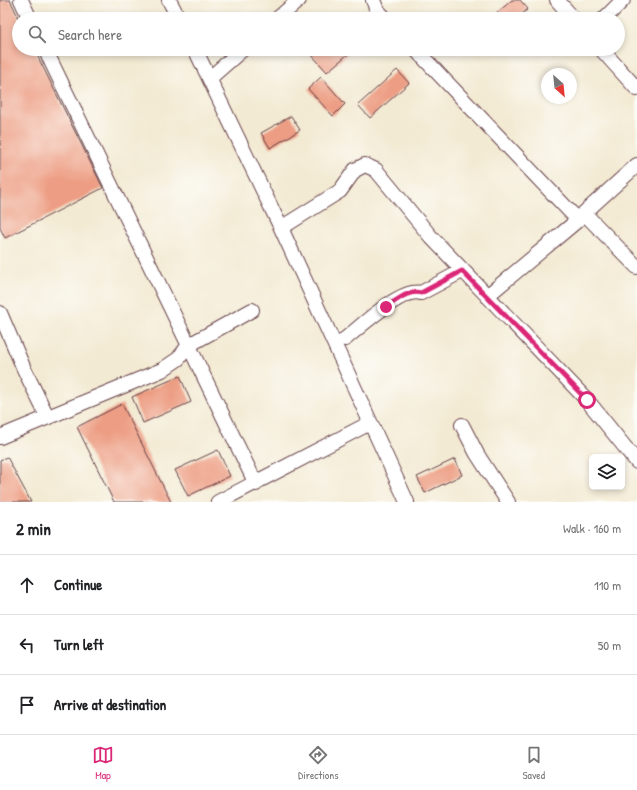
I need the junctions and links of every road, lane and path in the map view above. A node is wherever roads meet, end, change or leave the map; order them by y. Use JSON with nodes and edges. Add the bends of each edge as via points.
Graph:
{"nodes":[{"id":1,"x":21,"y":0,"type":"edge"},
{"id":2,"x":169,"y":0,"type":"edge"},
{"id":3,"x":299,"y":0,"type":"edge"},
{"id":4,"x":373,"y":0,"type":"edge"},
{"id":5,"x":557,"y":0,"type":"edge"},
{"id":6,"x":623,"y":0,"type":"edge"},
{"id":7,"x":27,"y":12,"type":"edge"},
{"id":8,"x":175,"y":12,"type":"edge"},
{"id":9,"x":285,"y":12,"type":"edge"},
{"id":10,"x":380,"y":12,"type":"edge"},
{"id":11,"x":568,"y":12,"type":"edge"},
{"id":12,"x":611,"y":12,"type":"edge"},
{"id":13,"x":48,"y":56,"type":"edge"},
{"id":14,"x":199,"y":56,"type":"edge"},
{"id":15,"x":235,"y":56,"type":"edge"},
{"id":16,"x":422,"y":56,"type":"edge"},
{"id":17,"x":607,"y":56,"type":"edge"},
{"id":18,"x":210,"y":78,"type":"junction"},
{"id":19,"x":637,"y":89,"type":"edge"},
{"id":20,"x":637,"y":165,"type":"edge"},
{"id":21,"x":581,"y":217,"type":"junction"},
{"id":22,"x":280,"y":228,"type":"junction"},
{"id":23,"x":637,"y":267,"type":"edge"},
{"id":24,"x":462,"y":271,"type":"junction"},
{"id":25,"x":487,"y":296,"type":"junction"},
{"id":26,"x":252,"y":310,"type":"dead end"},
{"id":27,"x":0,"y":313,"type":"edge"},
{"id":28,"x":345,"y":339,"type":"dead end"},
{"id":29,"x":188,"y":345,"type":"junction"},
{"id":30,"x":47,"y":416,"type":"junction"},
{"id":31,"x":370,"y":423,"type":"junction"},
{"id":32,"x":462,"y":425,"type":"dead end"},
{"id":33,"x":0,"y":437,"type":"edge"},
{"id":34,"x":637,"y":462,"type":"edge"},
{"id":35,"x":256,"y":484,"type":"junction"},
{"id":36,"x":218,"y":502,"type":"edge"},
{"id":37,"x":407,"y":502,"type":"edge"},
{"id":38,"x":508,"y":502,"type":"edge"}],
"edges":[{"from":1,"to":7,"type":"street"},
{"from":2,"to":8,"type":"street"},
{"from":3,"to":9,"type":"street"},
{"from":4,"to":10,"type":"street"},
{"from":5,"to":11,"type":"street"},
{"from":6,"to":12,"type":"street"},
{"from":13,"to":29,"type":"street"},
{"from":14,"to":18,"type":"street"},
{"from":15,"to":18,"type":"street"},
{"from":16,"to":21,"type":"street"},
{"from":17,"to":19,"type":"street"},
{"from":18,"to":22,"type":"street"},
{"from":20,"to":21,"type":"street"},
{"from":21,"to":23,"type":"street"},
{"from":21,"to":25,"type":"street"},
{"from":22,"to":24,"type":"street","via":[[340,191],[355,170],[365,165],[376,170]]},
{"from":22,"to":31,"type":"street"},
{"from":24,"to":25,"type":"street"},
{"from":24,"to":28,"type":"street","via":[[421,293],[416,292],[402,297]]},
{"from":25,"to":34,"type":"street","via":[[587,400]]},
{"from":26,"to":29,"type":"street"},
{"from":27,"to":30,"type":"street"},
{"from":29,"to":30,"type":"street","via":[[178,359],[162,370]]},
{"from":29,"to":35,"type":"street"},
{"from":30,"to":33,"type":"street"},
{"from":31,"to":35,"type":"street"},
{"from":31,"to":37,"type":"street"},
{"from":32,"to":38,"type":"street"},
{"from":35,"to":36,"type":"street"}]}
